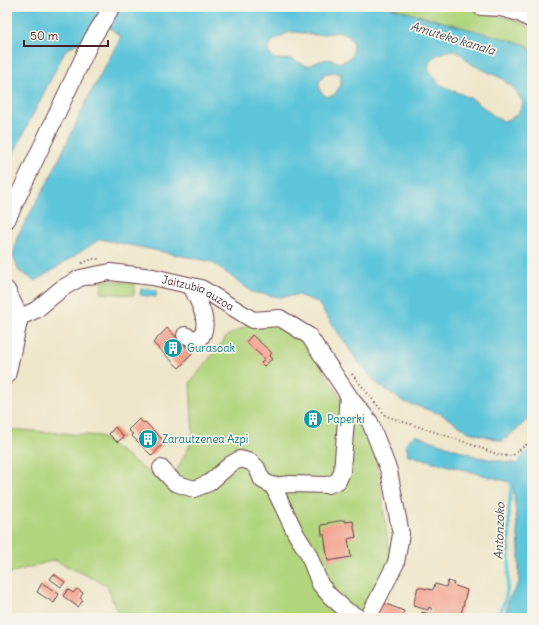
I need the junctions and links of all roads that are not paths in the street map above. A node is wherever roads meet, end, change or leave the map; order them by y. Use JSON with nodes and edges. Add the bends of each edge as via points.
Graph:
{"nodes":[{"id":1,"x":112,"y":7,"type":"edge"},
{"id":2,"x":481,"y":7,"type":"edge"},
{"id":3,"x":532,"y":20,"type":"edge"},
{"id":4,"x":7,"y":220,"type":"edge"},
{"id":5,"x":191,"y":286,"type":"junction"},
{"id":6,"x":7,"y":290,"type":"edge"},
{"id":7,"x":20,"y":317,"type":"junction"},
{"id":8,"x":185,"y":335,"type":"dead end"},
{"id":9,"x":7,"y":376,"type":"edge"},
{"id":10,"x":348,"y":395,"type":"junction"},
{"id":11,"x":162,"y":468,"type":"dead end"},
{"id":12,"x":273,"y":486,"type":"junction"},
{"id":13,"x":359,"y":618,"type":"edge"},
{"id":14,"x":368,"y":618,"type":"edge"}],
"edges":[{"from":1,"to":4,"type":"street","via":[[92,39]]},
{"from":2,"to":3,"type":"street","via":[[501,8]]},
{"from":5,"to":7,"type":"street","name":"Jaitzubia auzoa","via":[[153,277],[110,272],[80,278],[61,289],[36,310]]},
{"from":5,"to":8,"type":"street","via":[[205,317],[204,335],[198,341]]},
{"from":5,"to":10,"type":"street","name":"Jaitzubia auzoa","via":[[201,288],[253,320],[280,318],[309,336]]},
{"from":6,"to":7,"type":"street"},
{"from":7,"to":9,"type":"street"},
{"from":10,"to":12,"type":"street","via":[[342,472],[338,481],[328,485]]},
{"from":10,"to":14,"type":"street","name":"Jaitzubia auzoa","via":[[370,422],[388,471],[401,534],[396,563]]},
{"from":11,"to":12,"type":"street","via":[[175,483],[194,489],[209,483],[240,458],[251,462],[262,480]]},
{"from":12,"to":13,"type":"street","via":[[308,554],[320,584],[347,611]]}]}
